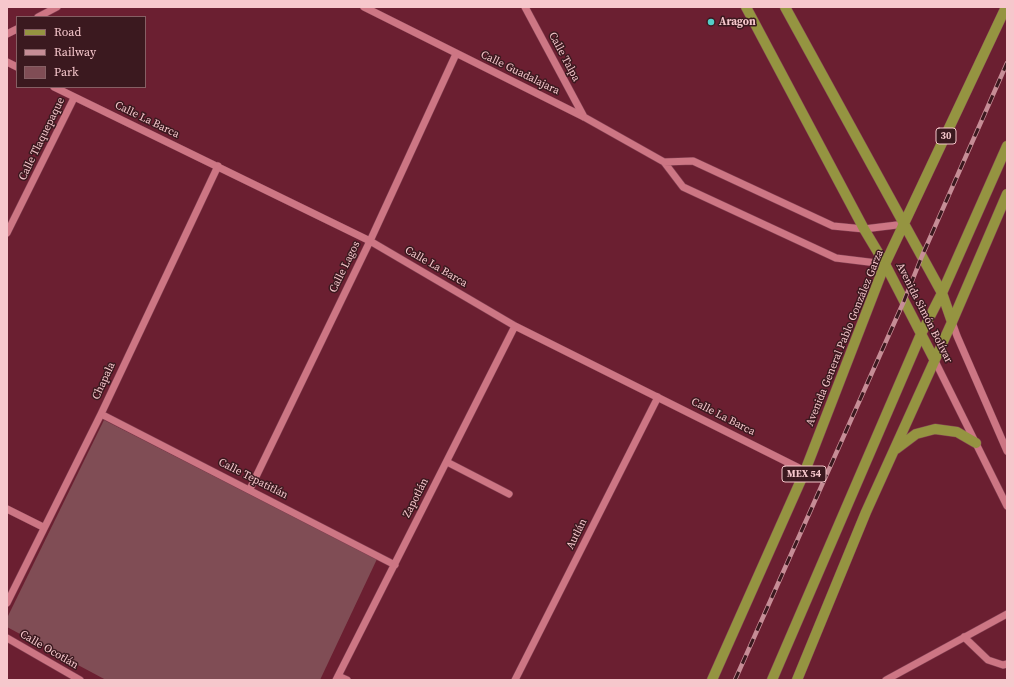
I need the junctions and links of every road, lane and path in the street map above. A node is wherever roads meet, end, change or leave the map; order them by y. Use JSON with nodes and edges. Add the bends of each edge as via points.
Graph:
{"nodes":[{"id":1,"x":57,"y":7,"type":"edge"},
{"id":2,"x":364,"y":7,"type":"edge"},
{"id":3,"x":526,"y":7,"type":"edge"},
{"id":4,"x":746,"y":7,"type":"edge"},
{"id":5,"x":785,"y":7,"type":"edge"},
{"id":6,"x":1006,"y":7,"type":"edge"},
{"id":7,"x":40,"y":16,"type":"edge"},
{"id":8,"x":16,"y":30,"type":"edge"},
{"id":9,"x":7,"y":34,"type":"edge"},
{"id":10,"x":456,"y":54,"type":"junction"},
{"id":11,"x":7,"y":62,"type":"edge"},
{"id":12,"x":16,"y":66,"type":"edge"},
{"id":13,"x":56,"y":88,"type":"edge"},
{"id":14,"x":74,"y":98,"type":"junction"},
{"id":15,"x":584,"y":117,"type":"junction"},
{"id":16,"x":1007,"y":146,"type":"edge"},
{"id":17,"x":664,"y":162,"type":"junction"},
{"id":18,"x":218,"y":166,"type":"junction"},
{"id":19,"x":1007,"y":194,"type":"edge"},
{"id":20,"x":905,"y":224,"type":"junction"},
{"id":21,"x":864,"y":229,"type":"junction"},
{"id":22,"x":7,"y":233,"type":"edge"},
{"id":23,"x":370,"y":241,"type":"junction"},
{"id":24,"x":885,"y":264,"type":"junction"},
{"id":25,"x":942,"y":293,"type":"junction"},
{"id":26,"x":952,"y":322,"type":"junction"},
{"id":27,"x":515,"y":326,"type":"junction"},
{"id":28,"x":921,"y":334,"type":"junction"},
{"id":29,"x":934,"y":359,"type":"junction"},
{"id":30,"x":658,"y":397,"type":"junction"},
{"id":31,"x":101,"y":414,"type":"junction"},
{"id":32,"x":976,"y":443,"type":"junction"},
{"id":33,"x":1007,"y":451,"type":"edge"},
{"id":34,"x":892,"y":453,"type":"junction"},
{"id":35,"x":447,"y":462,"type":"junction"},
{"id":36,"x":806,"y":471,"type":"junction"},
{"id":37,"x":250,"y":489,"type":"junction"},
{"id":38,"x":509,"y":494,"type":"dead end"},
{"id":39,"x":1007,"y":506,"type":"edge"},
{"id":40,"x":7,"y":509,"type":"edge"},
{"id":41,"x":43,"y":527,"type":"junction"},
{"id":42,"x":395,"y":565,"type":"junction"},
{"id":43,"x":7,"y":603,"type":"edge"},
{"id":44,"x":1007,"y":614,"type":"edge"},
{"id":45,"x":964,"y":637,"type":"junction"},
{"id":46,"x":7,"y":638,"type":"edge"},
{"id":47,"x":1007,"y":664,"type":"edge"},
{"id":48,"x":337,"y":678,"type":"edge"},
{"id":49,"x":80,"y":680,"type":"edge"},
{"id":50,"x":347,"y":680,"type":"edge"},
{"id":51,"x":514,"y":680,"type":"edge"},
{"id":52,"x":712,"y":680,"type":"edge"},
{"id":53,"x":772,"y":680,"type":"edge"},
{"id":54,"x":797,"y":680,"type":"edge"},
{"id":55,"x":886,"y":680,"type":"edge"}],
"edges":[{"from":1,"to":7,"type":"street"},
{"from":2,"to":10,"type":"street","name":"Calle Guadalajara"},
{"from":3,"to":15,"type":"street","name":"Calle Talpa"},
{"from":4,"to":21,"type":"main road","name":"Avenida Simón Bolívar"},
{"from":5,"to":20,"type":"main road","name":"Avenida Simón Bolívar"},
{"from":6,"to":20,"type":"main road","name":"Avenida General Pablo González Garza","number":"30"},
{"from":8,"to":9,"type":"street"},
{"from":10,"to":15,"type":"street","name":"Calle Guadalajara"},
{"from":10,"to":23,"type":"street","name":"Calle Lagos"},
{"from":11,"to":12,"type":"street"},
{"from":13,"to":14,"type":"street","name":"Calle La Barca"},
{"from":14,"to":18,"type":"street","name":"Calle La Barca"},
{"from":14,"to":22,"type":"street","name":"Calle Tlaquepaque"},
{"from":15,"to":17,"type":"street","name":"Calle Guadalajara"},
{"from":16,"to":25,"type":"main road"},
{"from":17,"to":21,"type":"street","via":[[693,161],[833,226]]},
{"from":17,"to":24,"type":"street","name":"Calle Guadalajara","via":[[683,187],[836,258]]},
{"from":18,"to":23,"type":"street","name":"Calle La Barca"},
{"from":18,"to":31,"type":"street","name":"Chapala"},
{"from":19,"to":26,"type":"main road"},
{"from":20,"to":21,"type":"street"},
{"from":20,"to":24,"type":"main road","name":"Avenida General Pablo González Garza","number":"30"},
{"from":20,"to":25,"type":"main road","name":"Avenida Simón Bolívar"},
{"from":21,"to":24,"type":"main road","name":"Avenida Simón Bolívar"},
{"from":23,"to":27,"type":"street","name":"Calle La Barca"},
{"from":23,"to":37,"type":"street","name":"Calle Lagos"},
{"from":24,"to":28,"type":"main road","name":"Avenida Simón Bolívar"},
{"from":24,"to":36,"type":"main road","name":"Avenida General Pablo González Garza","number":"MEX 54"},
{"from":25,"to":26,"type":"main road","name":"Avenida Simón Bolívar"},
{"from":25,"to":28,"type":"main road"},
{"from":26,"to":29,"type":"main road"},
{"from":26,"to":33,"type":"street","name":"Avenida Simón Bolívar"},
{"from":27,"to":30,"type":"street","name":"Calle La Barca"},
{"from":27,"to":35,"type":"street","name":"Zapotlán"},
{"from":28,"to":29,"type":"main road","name":"Avenida Simón Bolívar"},
{"from":28,"to":53,"type":"main road"},
{"from":29,"to":32,"type":"street","name":"Avenida Simón Bolívar"},
{"from":29,"to":34,"type":"main road"},
{"from":30,"to":36,"type":"street","name":"Calle La Barca"},
{"from":30,"to":51,"type":"street","name":"Autlán"},
{"from":31,"to":37,"type":"street","name":"Calle Tepatitlán"},
{"from":31,"to":41,"type":"street","name":"Chapala"},
{"from":32,"to":34,"type":"main road","via":[[957,432],[935,429],[916,434]]},
{"from":32,"to":39,"type":"street","name":"Avenida Simón Bolívar"},
{"from":34,"to":54,"type":"main road"},
{"from":35,"to":38,"type":"street"},
{"from":35,"to":42,"type":"street","name":"Zapotlán"},
{"from":36,"to":52,"type":"main road","name":"Avenida General Pablo González Garza","number":"MEX 54"},
{"from":37,"to":42,"type":"street","name":"Calle Tepatitlán"},
{"from":40,"to":41,"type":"street"},
{"from":41,"to":43,"type":"street","name":"Chapala"},
{"from":42,"to":48,"type":"street","name":"Zapotlán"},
{"from":44,"to":45,"type":"street"},
{"from":45,"to":47,"type":"street","via":[[988,660]]},
{"from":45,"to":55,"type":"street"},
{"from":46,"to":49,"type":"street","name":"Calle Ocotlán"},
{"from":48,"to":50,"type":"street"}]}
